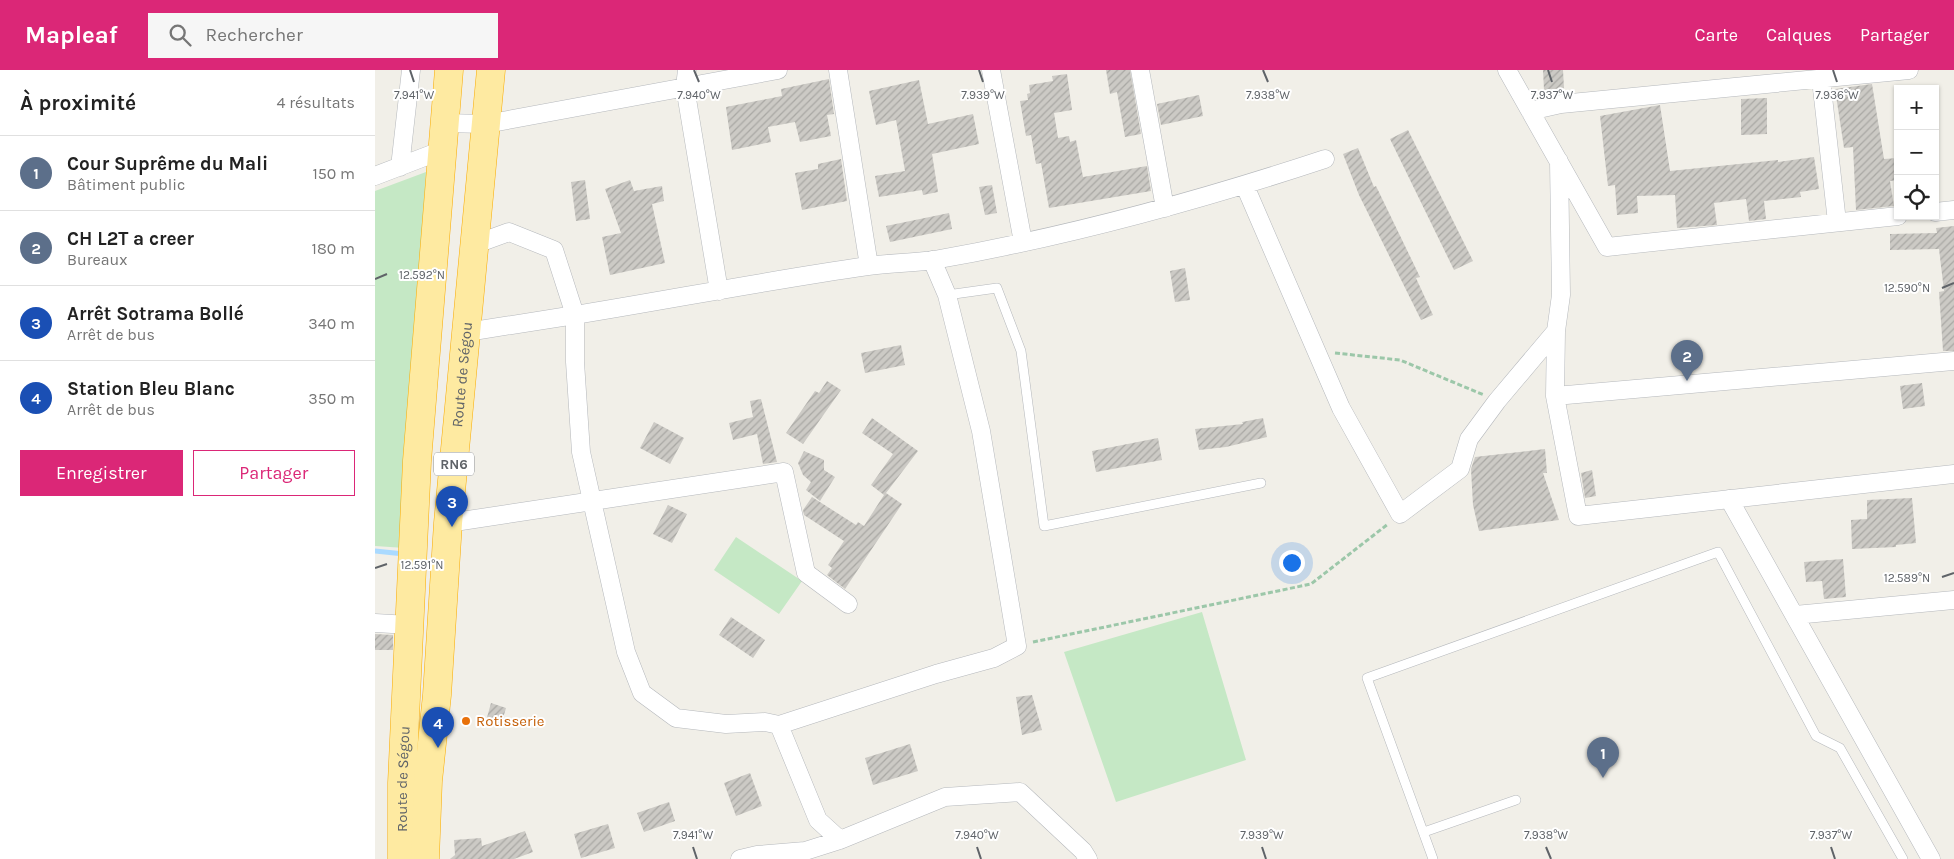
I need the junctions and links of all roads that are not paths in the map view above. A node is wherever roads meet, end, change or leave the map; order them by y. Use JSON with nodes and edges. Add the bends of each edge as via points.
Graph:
{"nodes":[{"id":1,"x":411,"y":70,"type":"edge"},
{"id":2,"x":449,"y":70,"type":"edge"},
{"id":3,"x":491,"y":70,"type":"edge"},
{"id":4,"x":778,"y":70,"type":"edge"},
{"id":5,"x":837,"y":70,"type":"edge"},
{"id":6,"x":991,"y":70,"type":"edge"},
{"id":7,"x":1141,"y":70,"type":"edge"},
{"id":8,"x":1507,"y":70,"type":"edge"},
{"id":9,"x":1909,"y":70,"type":"edge"},
{"id":10,"x":1785,"y":76,"type":"edge"},
{"id":11,"x":1821,"y":78,"type":"junction"},
{"id":12,"x":686,"y":79,"type":"edge"},
{"id":13,"x":1530,"y":111,"type":"junction"},
{"id":14,"x":443,"y":122,"type":"junction"},
{"id":15,"x":486,"y":124,"type":"junction"},
{"id":16,"x":440,"y":150,"type":"junction"},
{"id":17,"x":1325,"y":159,"type":"dead end"},
{"id":18,"x":1559,"y":161,"type":"junction"},
{"id":19,"x":400,"y":167,"type":"junction"},
{"id":20,"x":375,"y":176,"type":"edge"},
{"id":21,"x":1245,"y":186,"type":"junction"},
{"id":22,"x":1165,"y":208,"type":"junction"},
{"id":23,"x":1954,"y":210,"type":"edge"},
{"id":24,"x":1939,"y":212,"type":"edge"},
{"id":25,"x":1894,"y":216,"type":"edge"},
{"id":26,"x":1837,"y":222,"type":"junction"},
{"id":27,"x":1023,"y":242,"type":"junction"},
{"id":28,"x":476,"y":244,"type":"junction"},
{"id":29,"x":932,"y":260,"type":"junction"},
{"id":30,"x":869,"y":266,"type":"junction"},
{"id":31,"x":719,"y":291,"type":"junction"},
{"id":32,"x":947,"y":295,"type":"junction"},
{"id":33,"x":575,"y":315,"type":"junction"},
{"id":34,"x":1556,"y":331,"type":"junction"},
{"id":35,"x":467,"y":332,"type":"junction"},
{"id":36,"x":1954,"y":361,"type":"edge"},
{"id":37,"x":1555,"y":396,"type":"junction"},
{"id":38,"x":1954,"y":474,"type":"edge"},
{"id":39,"x":1261,"y":483,"type":"dead end"},
{"id":40,"x":1729,"y":499,"type":"junction"},
{"id":41,"x":593,"y":502,"type":"junction"},
{"id":42,"x":448,"y":522,"type":"junction"},
{"id":43,"x":1954,"y":600,"type":"edge"},
{"id":44,"x":847,"y":604,"type":"dead end"},
{"id":45,"x":1795,"y":615,"type":"junction"},
{"id":46,"x":375,"y":624,"type":"edge"},
{"id":47,"x":409,"y":625,"type":"junction"},
{"id":48,"x":779,"y":726,"type":"junction"},
{"id":49,"x":1516,"y":800,"type":"dead end"},
{"id":50,"x":1424,"y":832,"type":"junction"},
{"id":51,"x":840,"y":840,"type":"junction"},
{"id":52,"x":405,"y":858,"type":"edge"},
{"id":53,"x":740,"y":859,"type":"edge"},
{"id":54,"x":1088,"y":859,"type":"edge"},
{"id":55,"x":1433,"y":859,"type":"edge"},
{"id":56,"x":1903,"y":859,"type":"edge"},
{"id":57,"x":1931,"y":859,"type":"edge"}],
"edges":[{"from":1,"to":19,"type":"street"},
{"from":2,"to":14,"type":"highway","name":"Route de Ségou","number":"RN6"},
{"from":3,"to":15,"type":"highway","name":"Route de Ségou","number":"RN6"},
{"from":4,"to":12,"type":"street"},
{"from":5,"to":30,"type":"street"},
{"from":6,"to":27,"type":"street"},
{"from":7,"to":22,"type":"street"},
{"from":8,"to":13,"type":"street"},
{"from":9,"to":11,"type":"street"},
{"from":10,"to":11,"type":"street"},
{"from":10,"to":13,"type":"street","via":[[1561,104]]},
{"from":11,"to":26,"type":"street"},
{"from":12,"to":15,"type":"street"},
{"from":12,"to":31,"type":"street"},
{"from":13,"to":18,"type":"street"},
{"from":14,"to":15,"type":"street"},
{"from":14,"to":16,"type":"highway","name":"Route de Ségou","number":"RN6"},
{"from":15,"to":28,"type":"highway","name":"Route de Ségou","number":"RN6"},
{"from":16,"to":19,"type":"street"},
{"from":16,"to":47,"type":"highway","name":"Route de Ségou","number":"RN6","via":[[417,461]]},
{"from":17,"to":21,"type":"street"},
{"from":18,"to":26,"type":"street","via":[[1607,247]]},
{"from":18,"to":34,"type":"street","via":[[1561,296]]},
{"from":19,"to":20,"type":"street"},
{"from":21,"to":22,"type":"street"},
{"from":21,"to":34,"type":"street","via":[[1341,408],[1400,514],[1460,468],[1469,439]]},
{"from":22,"to":27,"type":"street"},
{"from":23,"to":24,"type":"street"},
{"from":25,"to":26,"type":"street"},
{"from":27,"to":29,"type":"street"},
{"from":28,"to":33,"type":"street","via":[[509,232],[554,250]]},
{"from":28,"to":35,"type":"highway","name":"Route de Ségou","number":"RN6"},
{"from":29,"to":30,"type":"street"},
{"from":29,"to":32,"type":"street"},
{"from":30,"to":31,"type":"street"},
{"from":31,"to":33,"type":"street"},
{"from":32,"to":39,"type":"lane","via":[[997,288],[1021,351],[1044,526]]},
{"from":32,"to":48,"type":"street","via":[[981,431],[1017,646],[994,658]]},
{"from":33,"to":35,"type":"street"},
{"from":33,"to":41,"type":"street","via":[[581,452]]},
{"from":34,"to":37,"type":"street"},
{"from":35,"to":42,"type":"highway","name":"Route de Ségou","number":"RN6"},
{"from":36,"to":37,"type":"street"},
{"from":37,"to":40,"type":"street","via":[[1578,516]]},
{"from":38,"to":40,"type":"street"},
{"from":40,"to":45,"type":"street"},
{"from":41,"to":42,"type":"street"},
{"from":41,"to":44,"type":"street","via":[[784,472],[806,573]]},
{"from":41,"to":48,"type":"street","via":[[626,652],[642,693],[676,718],[726,724],[765,722]]},
{"from":42,"to":52,"type":"highway","name":"Route de Ségou","number":"RN6","via":[[437,695],[427,781]]},
{"from":43,"to":45,"type":"street"},
{"from":45,"to":57,"type":"street"},
{"from":46,"to":47,"type":"street"},
{"from":47,"to":52,"type":"highway","name":"Route de Ségou","number":"RN6","via":[[402,782]]},
{"from":48,"to":51,"type":"street","via":[[818,820]]},
{"from":49,"to":50,"type":"lane"},
{"from":50,"to":55,"type":"lane"},
{"from":50,"to":56,"type":"lane","via":[[1367,678],[1718,552],[1816,736],[1841,748]]},
{"from":51,"to":53,"type":"street","via":[[805,851]]},
{"from":51,"to":54,"type":"street","via":[[945,797],[1020,792]]}]}
